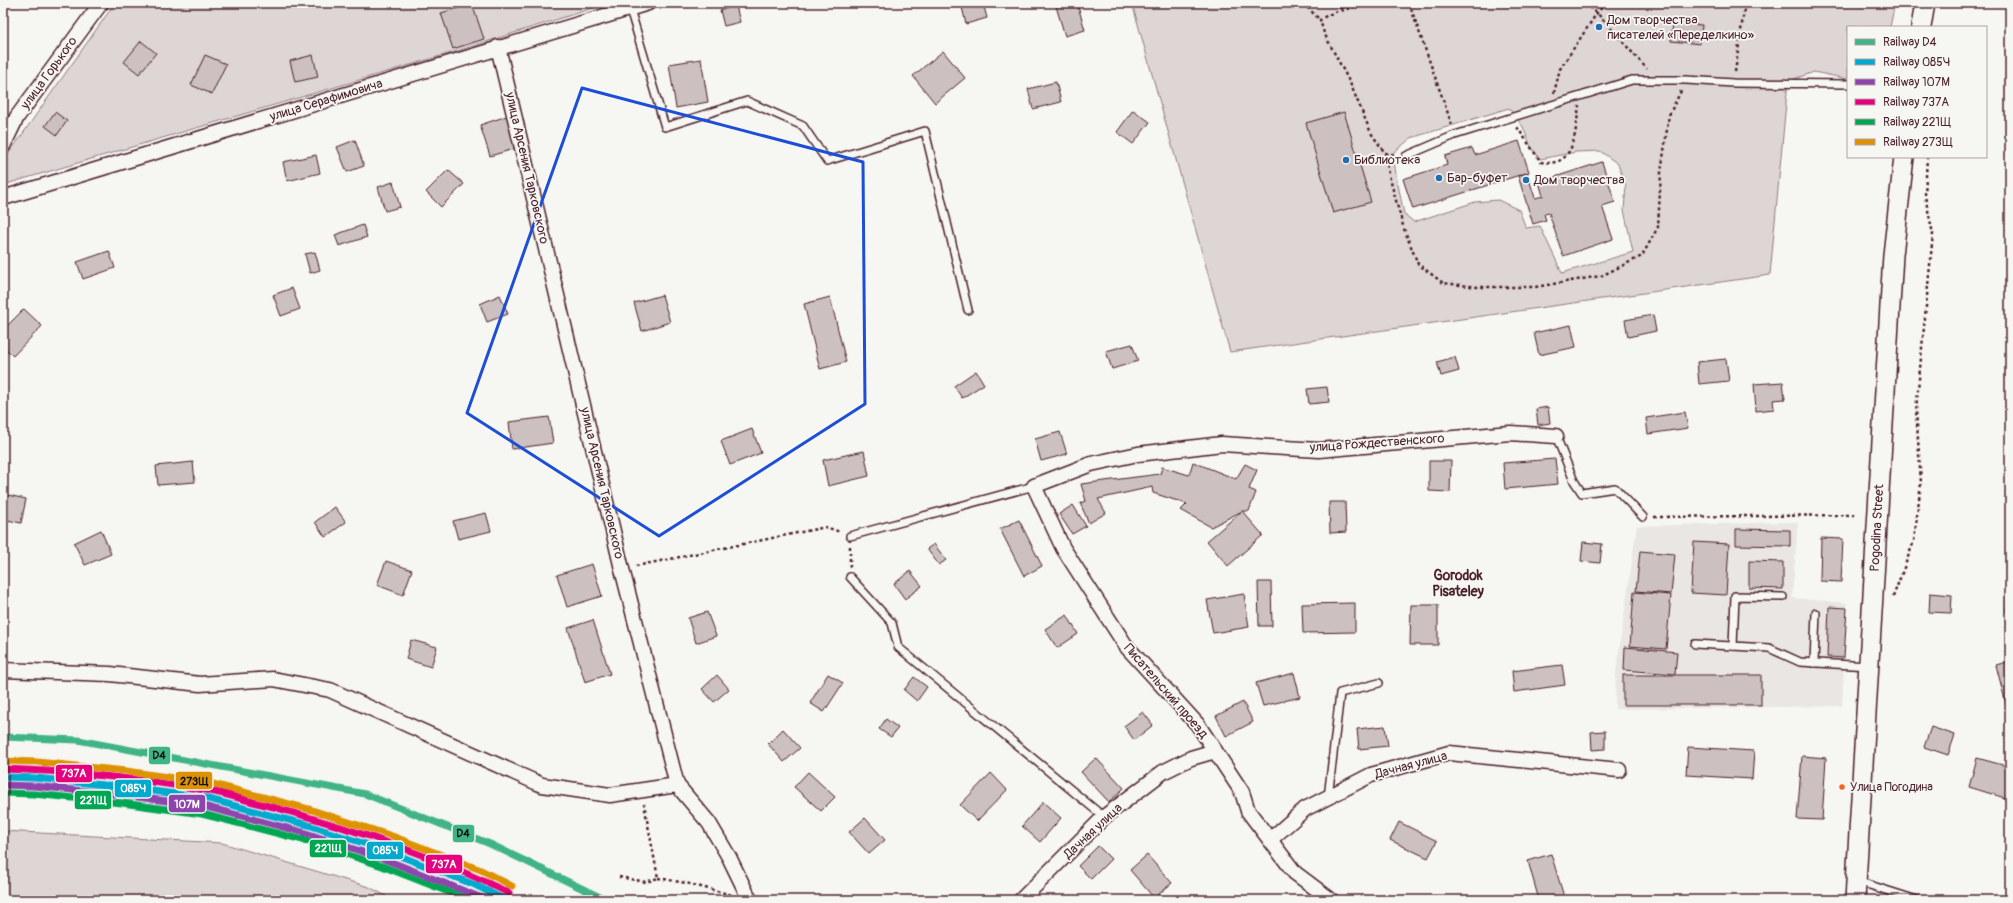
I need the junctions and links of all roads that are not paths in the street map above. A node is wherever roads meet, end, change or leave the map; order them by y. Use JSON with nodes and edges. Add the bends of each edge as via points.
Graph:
{"nodes":[{"id":1,"x":101,"y":3,"type":"edge"},
{"id":2,"x":648,"y":3,"type":"edge"},
{"id":3,"x":1925,"y":3,"type":"edge"},
{"id":4,"x":630,"y":8,"type":"junction"},
{"id":5,"x":1921,"y":26,"type":"edge"},
{"id":6,"x":498,"y":47,"type":"junction"},
{"id":7,"x":1847,"y":84,"type":"edge"},
{"id":8,"x":3,"y":146,"type":"edge"},
{"id":9,"x":1406,"y":156,"type":"dead end"},
{"id":10,"x":1904,"y":158,"type":"edge"},
{"id":11,"x":3,"y":198,"type":"edge"},
{"id":12,"x":968,"y":310,"type":"dead end"},
{"id":13,"x":1556,"y":436,"type":"joint"},
{"id":14,"x":1034,"y":486,"type":"junction"},
{"id":15,"x":1643,"y":517,"type":"road end"},
{"id":16,"x":850,"y":536,"type":"road end"},
{"id":17,"x":850,"y":577,"type":"road end"},
{"id":18,"x":1783,"y":597,"type":"dead end"},
{"id":19,"x":1816,"y":613,"type":"dead end"},
{"id":20,"x":1695,"y":644,"type":"dead end"},
{"id":21,"x":1733,"y":646,"type":"junction"},
{"id":22,"x":1814,"y":663,"type":"junction"},
{"id":23,"x":1869,"y":666,"type":"junction"},
{"id":24,"x":3,"y":670,"type":"edge"},
{"id":25,"x":1379,"y":683,"type":"dead end"},
{"id":26,"x":1215,"y":751,"type":"junction"},
{"id":27,"x":1619,"y":770,"type":"dead end"},
{"id":28,"x":677,"y":785,"type":"junction"},
{"id":29,"x":1328,"y":798,"type":"junction"},
{"id":30,"x":1104,"y":817,"type":"junction"},
{"id":31,"x":1270,"y":840,"type":"junction"},
{"id":32,"x":1856,"y":880,"type":"junction"},
{"id":33,"x":750,"y":900,"type":"edge"},
{"id":34,"x":1022,"y":900,"type":"edge"},
{"id":35,"x":1331,"y":900,"type":"edge"},
{"id":36,"x":1855,"y":900,"type":"edge"},
{"id":37,"x":1917,"y":900,"type":"edge"}],
"edges":[{"from":1,"to":8,"type":"street","name":"улица Горького","via":[[17,117]]},
{"from":2,"to":4,"type":"street","name":"улица Серафимовича"},
{"from":3,"to":5,"type":"main road"},
{"from":4,"to":6,"type":"street","name":"улица Серафимовича"},
{"from":4,"to":12,"type":"lane","via":[[665,127],[747,101],[803,126],[827,161],[925,131]]},
{"from":6,"to":11,"type":"street","name":"улица Серафимовича"},
{"from":6,"to":28,"type":"street","name":"улица Арсения Тарковского","via":[[622,569]]},
{"from":7,"to":9,"type":"lane","via":[[1632,80],[1455,135]]},
{"from":10,"to":23,"type":"main road","name":"Pogodina Street","via":[[1893,255]]},
{"from":13,"to":14,"type":"street","name":"улица Рождественского","via":[[1510,433],[1319,450],[1222,444],[1138,454],[1091,464]]},
{"from":13,"to":15,"type":"lane","via":[[1574,481],[1582,493],[1615,488]]},
{"from":14,"to":16,"type":"lane"},
{"from":14,"to":26,"type":"street","name":"Писательский проезд","via":[[1063,548],[1126,646],[1198,725]]},
{"from":17,"to":30,"type":"lane","via":[[892,623],[898,647]]},
{"from":18,"to":21,"type":"lane","via":[[1735,596]]},
{"from":19,"to":22,"type":"lane"},
{"from":20,"to":21,"type":"lane"},
{"from":21,"to":22,"type":"lane","via":[[1769,648],[1800,662]]},
{"from":22,"to":23,"type":"lane"},
{"from":23,"to":32,"type":"main road","name":"Pogodina Street"},
{"from":24,"to":28,"type":"street","via":[[110,674],[200,684],[273,679],[330,690],[542,785],[610,795]]},
{"from":25,"to":29,"type":"lane","via":[[1340,694]]},
{"from":26,"to":30,"type":"street","name":"Дачная улица","via":[[1191,758],[1162,772]]},
{"from":26,"to":31,"type":"street","name":"Писательский проезд","via":[[1242,792],[1248,811]]},
{"from":27,"to":29,"type":"street","name":"Дачная улица","via":[[1449,753],[1371,775]]},
{"from":28,"to":33,"type":"street","name":"улица Арсения Тарковского","via":[[709,823]]},
{"from":29,"to":31,"type":"street","name":"Дачная улица","via":[[1305,810]]},
{"from":30,"to":34,"type":"street","name":"Дачная улица"},
{"from":31,"to":35,"type":"street","name":"Писательский проезд","via":[[1295,874]]},
{"from":32,"to":36,"type":"main road","name":"Pogodina Street"},
{"from":32,"to":37,"type":"lane"}]}
